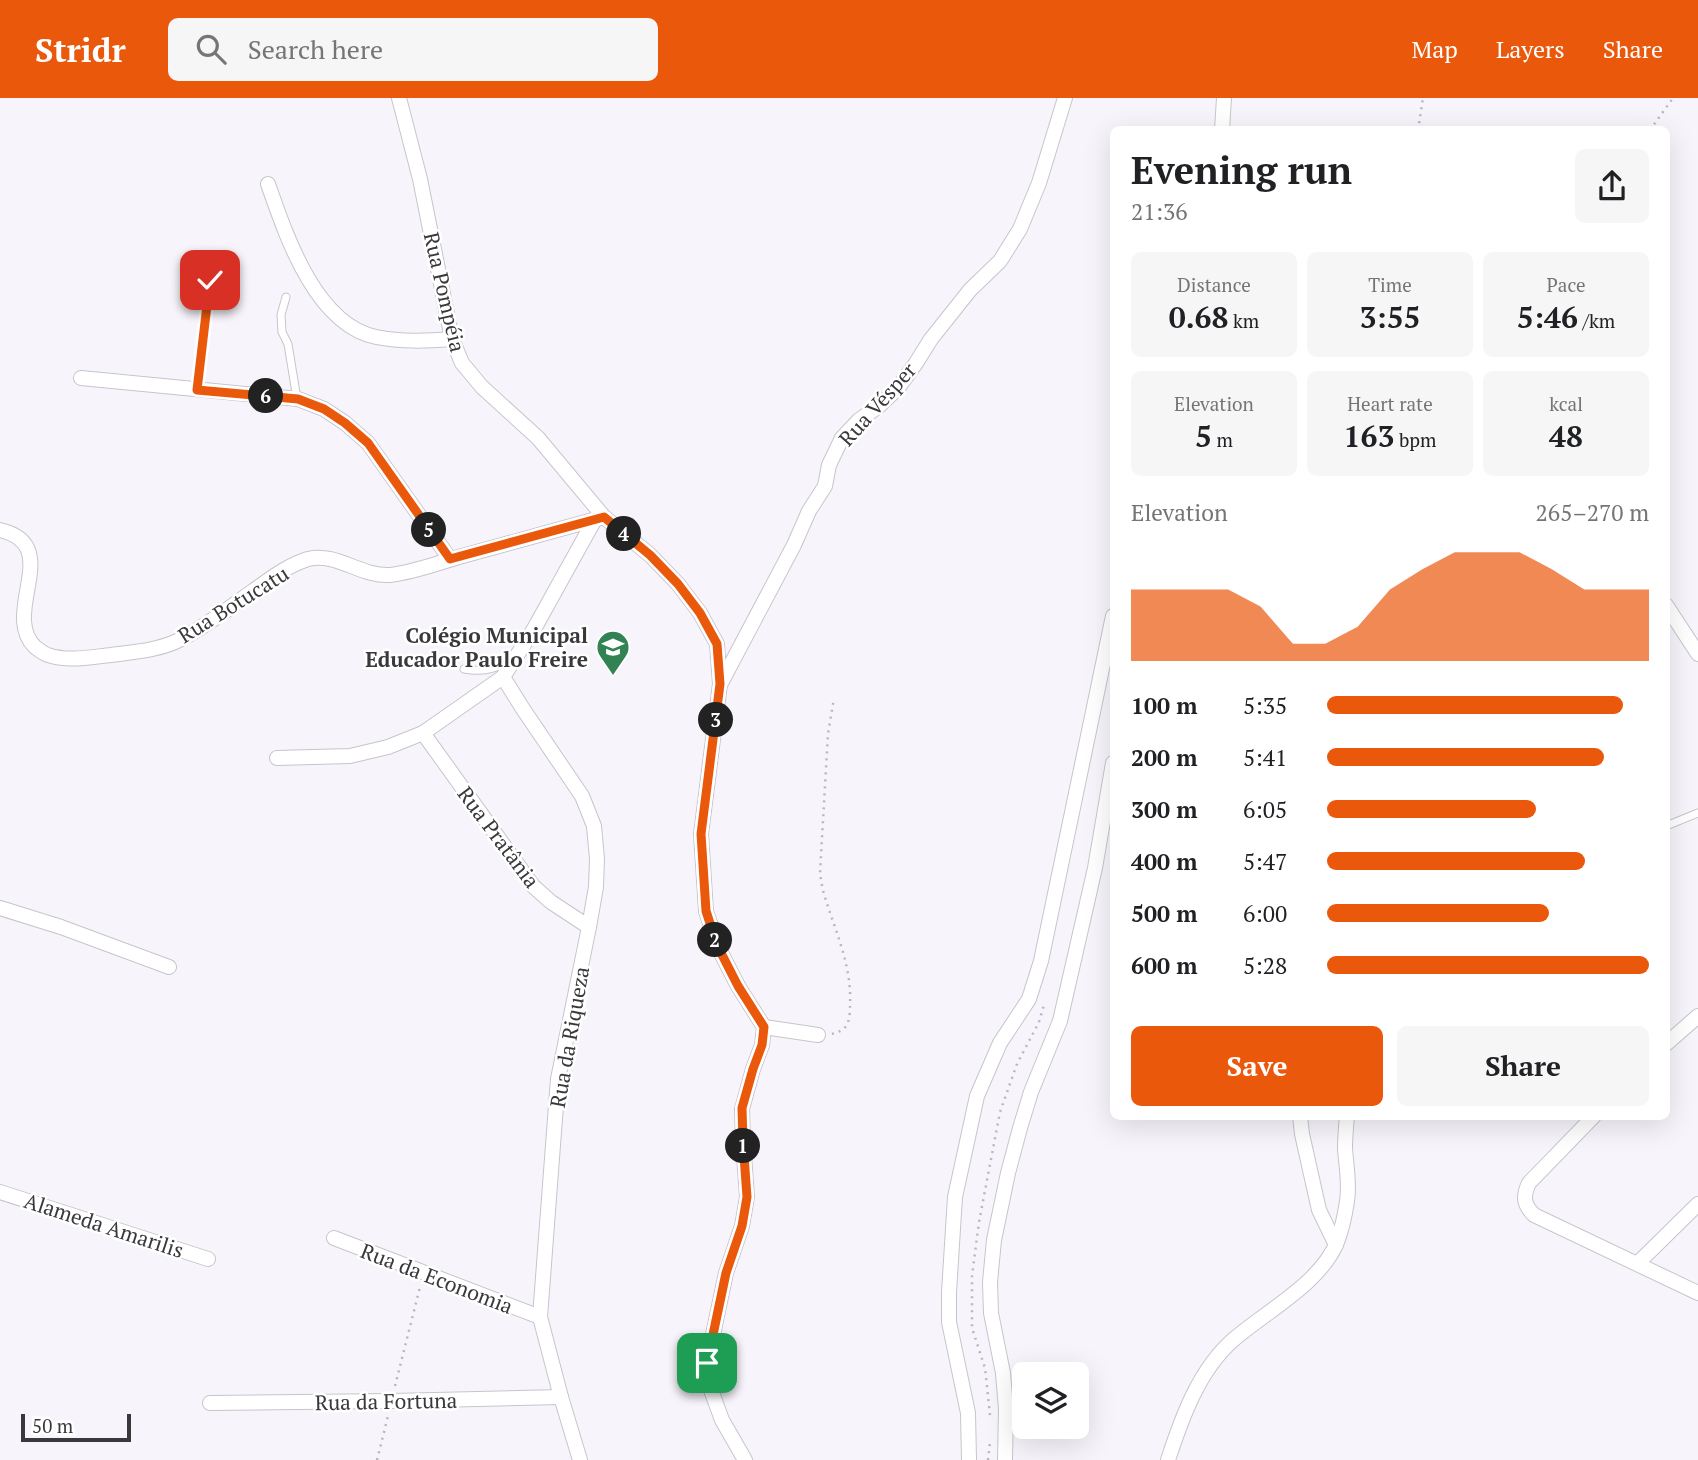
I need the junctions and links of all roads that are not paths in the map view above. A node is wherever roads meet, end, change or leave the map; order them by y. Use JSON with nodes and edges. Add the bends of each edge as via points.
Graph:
{"nodes":[{"id":1,"x":399,"y":98,"type":"edge"},
{"id":2,"x":1065,"y":98,"type":"edge"},
{"id":3,"x":1224,"y":98,"type":"edge"},
{"id":4,"x":1222,"y":126,"type":"edge"},
{"id":5,"x":268,"y":184,"type":"dead end"},
{"id":6,"x":286,"y":297,"type":"dead end"},
{"id":7,"x":452,"y":339,"type":"junction"},
{"id":8,"x":81,"y":378,"type":"dead end"},
{"id":9,"x":298,"y":399,"type":"junction"},
{"id":10,"x":599,"y":518,"type":"junction"},
{"id":11,"x":0,"y":530,"type":"edge"},
{"id":12,"x":450,"y":559,"type":"junction"},
{"id":13,"x":1670,"y":611,"type":"edge"},
{"id":14,"x":1110,"y":630,"type":"edge"},
{"id":15,"x":522,"y":649,"type":"junction"},
{"id":16,"x":1698,"y":654,"type":"edge"},
{"id":17,"x":464,"y":669,"type":"dead end"},
{"id":18,"x":503,"y":677,"type":"junction"},
{"id":19,"x":720,"y":684,"type":"junction"},
{"id":20,"x":423,"y":733,"type":"junction"},
{"id":21,"x":277,"y":758,"type":"dead end"},
{"id":22,"x":1110,"y":780,"type":"edge"},
{"id":23,"x":1698,"y":813,"type":"edge"},
{"id":24,"x":1670,"y":824,"type":"edge"},
{"id":25,"x":1,"y":912,"type":"edge"},
{"id":26,"x":589,"y":927,"type":"junction"},
{"id":27,"x":169,"y":967,"type":"dead end"},
{"id":28,"x":1698,"y":1016,"type":"edge"},
{"id":29,"x":764,"y":1027,"type":"junction"},
{"id":30,"x":818,"y":1035,"type":"road end"},
{"id":31,"x":1670,"y":1040,"type":"edge"},
{"id":32,"x":1300,"y":1120,"type":"edge"},
{"id":33,"x":1347,"y":1120,"type":"edge"},
{"id":34,"x":1590,"y":1120,"type":"edge"},
{"id":35,"x":0,"y":1192,"type":"edge"},
{"id":36,"x":1698,"y":1204,"type":"edge"},
{"id":37,"x":334,"y":1238,"type":"dead end"},
{"id":38,"x":1336,"y":1245,"type":"junction"},
{"id":39,"x":208,"y":1259,"type":"dead end"},
{"id":40,"x":1637,"y":1263,"type":"junction"},
{"id":41,"x":1698,"y":1293,"type":"edge"},
{"id":42,"x":540,"y":1317,"type":"junction"},
{"id":43,"x":561,"y":1397,"type":"junction"},
{"id":44,"x":210,"y":1403,"type":"dead end"},
{"id":45,"x":580,"y":1460,"type":"edge"},
{"id":46,"x":745,"y":1460,"type":"edge"},
{"id":47,"x":969,"y":1460,"type":"edge"},
{"id":48,"x":1006,"y":1460,"type":"edge"},
{"id":49,"x":1168,"y":1460,"type":"edge"}],
"edges":[{"from":1,"to":7,"type":"street","name":"Rua Pompéia"},
{"from":2,"to":19,"type":"street","name":"Rua Vésper","via":[[1020,229],[1000,261],[931,339],[898,388],[842,438],[825,486]]},
{"from":3,"to":4,"type":"street"},
{"from":5,"to":7,"type":"street","via":[[291,247],[332,311],[351,327],[374,337],[414,342]]},
{"from":6,"to":9,"type":"lane","via":[[282,332]]},
{"from":7,"to":10,"type":"street","name":"Rua Pompéia","via":[[462,363],[538,438]]},
{"from":8,"to":9,"type":"street"},
{"from":9,"to":12,"type":"street","via":[[324,409],[368,443]]},
{"from":10,"to":12,"type":"street","name":"Rua Botucatu"},
{"from":10,"to":15,"type":"street"},
{"from":10,"to":19,"type":"street","name":"Rua Pompéia","via":[[650,555],[700,613],[717,644]]},
{"from":11,"to":12,"type":"street","name":"Rua Botucatu","via":[[20,540],[32,563],[22,618],[24,631],[47,655],[69,659],[150,650],[180,640],[270,578],[309,559],[323,557],[384,575]]},
{"from":13,"to":16,"type":"street"},
{"from":14,"to":47,"type":"street","via":[[1041,961],[1029,999],[999,1043],[977,1096],[955,1196],[949,1322],[968,1413]]},
{"from":15,"to":17,"type":"lane","via":[[505,664],[488,670]]},
{"from":15,"to":18,"type":"street"},
{"from":18,"to":20,"type":"street"},
{"from":18,"to":26,"type":"street","name":"Rua da Riqueza","via":[[582,796],[594,826],[597,878]]},
{"from":19,"to":29,"type":"street","via":[[701,834],[706,911],[717,945]]},
{"from":20,"to":21,"type":"street","via":[[349,756]]},
{"from":20,"to":26,"type":"street","name":"Rua Pratânia","via":[[533,886]]},
{"from":22,"to":48,"type":"street","via":[[1060,1021],[1020,1128],[994,1240],[991,1313],[1003,1373]]},
{"from":23,"to":24,"type":"lane"},
{"from":25,"to":27,"type":"street","via":[[61,927]]},
{"from":26,"to":42,"type":"street","name":"Rua da Riqueza","via":[[558,1079]]},
{"from":28,"to":31,"type":"street"},
{"from":29,"to":30,"type":"street"},
{"from":29,"to":46,"type":"street","via":[[742,1108],[747,1197],[707,1363],[722,1420]]},
{"from":32,"to":38,"type":"street","via":[[1319,1210]]},
{"from":33,"to":38,"type":"street","via":[[1348,1200]]},
{"from":34,"to":40,"type":"street","via":[[1529,1183],[1524,1199],[1534,1214]]},
{"from":35,"to":39,"type":"street","name":"Alameda Amarilis"},
{"from":36,"to":40,"type":"street"},
{"from":37,"to":42,"type":"street","name":"Rua da Economia"},
{"from":38,"to":49,"type":"street","via":[[1317,1272],[1210,1365]]},
{"from":40,"to":41,"type":"street"},
{"from":42,"to":43,"type":"street","name":"Rua da Riqueza"},
{"from":43,"to":44,"type":"street","name":"Rua da Fortuna"},
{"from":43,"to":45,"type":"street","name":"Rua da Riqueza"}]}
